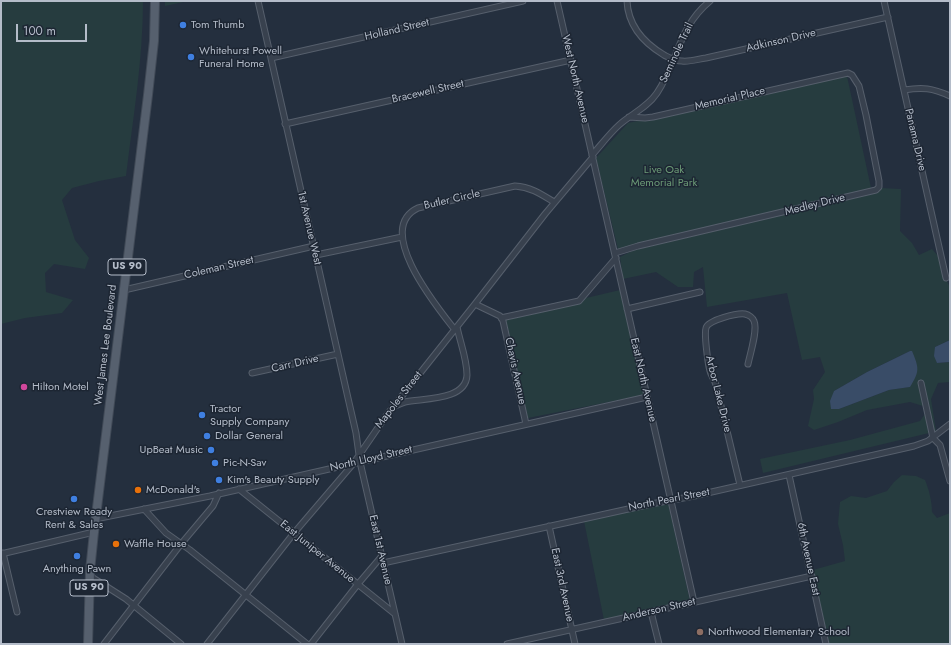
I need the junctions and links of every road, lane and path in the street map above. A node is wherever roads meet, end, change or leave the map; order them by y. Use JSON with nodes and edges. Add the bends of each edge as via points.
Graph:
{"nodes":[{"id":1,"x":156,"y":1,"type":"edge"},
{"id":2,"x":258,"y":1,"type":"edge"},
{"id":3,"x":523,"y":1,"type":"edge"},
{"id":4,"x":557,"y":1,"type":"edge"},
{"id":5,"x":627,"y":1,"type":"edge"},
{"id":6,"x":710,"y":1,"type":"edge"},
{"id":7,"x":884,"y":1,"type":"edge"},
{"id":8,"x":888,"y":17,"type":"junction"},
{"id":9,"x":271,"y":58,"type":"junction"},
{"id":10,"x":571,"y":60,"type":"junction"},
{"id":11,"x":674,"y":60,"type":"junction"},
{"id":12,"x":831,"y":76,"type":"joint"},
{"id":13,"x":904,"y":90,"type":"junction"},
{"id":14,"x":950,"y":96,"type":"edge"},
{"id":15,"x":629,"y":117,"type":"junction"},
{"id":16,"x":286,"y":124,"type":"junction"},
{"id":17,"x":593,"y":156,"type":"junction"},
{"id":18,"x":554,"y":202,"type":"junction"},
{"id":19,"x":402,"y":236,"type":"junction"},
{"id":20,"x":314,"y":246,"type":"junction"},
{"id":21,"x":316,"y":255,"type":"junction"},
{"id":22,"x":615,"y":256,"type":"junction"},
{"id":23,"x":946,"y":278,"type":"dead end"},
{"id":24,"x":124,"y":290,"type":"junction"},
{"id":25,"x":700,"y":292,"type":"dead end"},
{"id":26,"x":475,"y":304,"type":"junction"},
{"id":27,"x":627,"y":309,"type":"junction"},
{"id":28,"x":501,"y":318,"type":"junction"},
{"id":29,"x":456,"y":328,"type":"junction"},
{"id":30,"x":338,"y":354,"type":"junction"},
{"id":31,"x":748,"y":364,"type":"dead end"},
{"id":32,"x":252,"y":373,"type":"dead end"},
{"id":33,"x":921,"y":383,"type":"dead end"},
{"id":34,"x":647,"y":397,"type":"junction"},
{"id":35,"x":392,"y":407,"type":"junction"},
{"id":36,"x":526,"y":424,"type":"junction"},
{"id":37,"x":950,"y":424,"type":"edge"},
{"id":38,"x":933,"y":438,"type":"junction"},
{"id":39,"x":359,"y":455,"type":"junction"},
{"id":40,"x":360,"y":462,"type":"junction"},
{"id":41,"x":353,"y":464,"type":"junction"},
{"id":42,"x":788,"y":475,"type":"junction"},
{"id":43,"x":950,"y":481,"type":"edge"},
{"id":44,"x":740,"y":486,"type":"junction"},
{"id":45,"x":239,"y":489,"type":"junction"},
{"id":46,"x":220,"y":493,"type":"junction"},
{"id":47,"x":671,"y":500,"type":"junction"},
{"id":48,"x":144,"y":509,"type":"junction"},
{"id":49,"x":95,"y":519,"type":"junction"},
{"id":50,"x":549,"y":526,"type":"junction"},
{"id":51,"x":94,"y":532,"type":"junction"},
{"id":52,"x":294,"y":533,"type":"junction"},
{"id":53,"x":181,"y":544,"type":"junction"},
{"id":54,"x":2,"y":554,"type":"edge"},
{"id":55,"x":381,"y":557,"type":"junction"},
{"id":56,"x":383,"y":563,"type":"junction"},
{"id":57,"x":90,"y":576,"type":"junction"},
{"id":58,"x":812,"y":576,"type":"junction"},
{"id":59,"x":358,"y":584,"type":"junction"},
{"id":60,"x":246,"y":594,"type":"junction"},
{"id":61,"x":694,"y":602,"type":"junction"},
{"id":62,"x":134,"y":606,"type":"junction"},
{"id":63,"x":17,"y":612,"type":"dead end"},
{"id":64,"x":651,"y":612,"type":"junction"},
{"id":65,"x":395,"y":614,"type":"junction"},
{"id":66,"x":572,"y":630,"type":"junction"},
{"id":67,"x":88,"y":644,"type":"edge"},
{"id":68,"x":104,"y":644,"type":"edge"},
{"id":69,"x":181,"y":644,"type":"edge"},
{"id":70,"x":207,"y":644,"type":"edge"},
{"id":71,"x":307,"y":644,"type":"edge"},
{"id":72,"x":312,"y":644,"type":"edge"},
{"id":73,"x":402,"y":644,"type":"edge"},
{"id":74,"x":507,"y":644,"type":"edge"},
{"id":75,"x":575,"y":644,"type":"edge"},
{"id":76,"x":659,"y":644,"type":"edge"},
{"id":77,"x":826,"y":644,"type":"edge"}],
"edges":[{"from":1,"to":24,"type":"main road","name":"West James Lee Boulevard","number":"US 90","via":[[154,41]]},
{"from":2,"to":9,"type":"street","name":"1st Avenue West"},
{"from":3,"to":9,"type":"street","name":"Holland Street"},
{"from":4,"to":10,"type":"street","name":"West North Avenue"},
{"from":5,"to":11,"type":"street","via":[[630,17],[638,33],[652,48]]},
{"from":6,"to":11,"type":"street","name":"Seminole Trail","via":[[689,24]]},
{"from":7,"to":8,"type":"street","name":"Panama Drive"},
{"from":8,"to":11,"type":"street","name":"Adkinson Drive","via":[[706,58]]},
{"from":8,"to":13,"type":"street","name":"Panama Drive"},
{"from":9,"to":16,"type":"street","name":"1st Avenue West"},
{"from":10,"to":16,"type":"street","name":"Bracewell Street"},
{"from":10,"to":17,"type":"street","name":"West North Avenue"},
{"from":11,"to":15,"type":"street","name":"Seminole Trail","via":[[656,95]]},
{"from":12,"to":15,"type":"street","name":"Memorial Place","via":[[653,117]]},
{"from":12,"to":22,"type":"street","name":"Medley Drive","via":[[848,73],[859,86],[873,146],[878,189],[638,246]]},
{"from":13,"to":14,"type":"street","via":[[926,88]]},
{"from":13,"to":23,"type":"street","name":"Panama Drive"},
{"from":15,"to":17,"type":"street","name":"Seminole Trail","via":[[618,125]]},
{"from":16,"to":20,"type":"street","name":"1st Avenue West"},
{"from":17,"to":18,"type":"street","name":"Mapoles Street"},
{"from":17,"to":22,"type":"street","name":"East North Avenue"},
{"from":18,"to":19,"type":"street","name":"Butler Circle","via":[[523,187],[515,186],[484,192],[412,211],[403,222]]},
{"from":18,"to":26,"type":"street","name":"Mapoles Street"},
{"from":19,"to":21,"type":"street"},
{"from":19,"to":29,"type":"street","via":[[410,263],[435,304]]},
{"from":20,"to":21,"type":"street","name":"1st Avenue West"},
{"from":20,"to":24,"type":"street","name":"Coleman Street"},
{"from":21,"to":30,"type":"street","name":"1st Avenue West"},
{"from":22,"to":27,"type":"street","name":"East North Avenue"},
{"from":22,"to":28,"type":"street","via":[[579,300]]},
{"from":24,"to":49,"type":"main road","name":"West James Lee Boulevard","number":"US 90"},
{"from":25,"to":27,"type":"street"},
{"from":26,"to":28,"type":"street"},
{"from":26,"to":29,"type":"street","name":"Mapoles Street"},
{"from":27,"to":34,"type":"street","name":"East North Avenue"},
{"from":28,"to":36,"type":"street","name":"Chavis Avenue"},
{"from":29,"to":35,"type":"street","name":"Mapoles Street"},
{"from":29,"to":35,"type":"street","via":[[466,369],[464,385],[450,395]]},
{"from":30,"to":32,"type":"street","name":"Carr Drive"},
{"from":30,"to":39,"type":"street","name":"1st Avenue West"},
{"from":31,"to":44,"type":"street","name":"Arbor Lake Drive","via":[[755,331],[754,320],[747,314],[742,314],[709,323],[706,331],[710,371],[716,385]]},
{"from":33,"to":38,"type":"street"},
{"from":34,"to":36,"type":"street","name":"North Lloyd Street"},
{"from":34,"to":47,"type":"street","name":"East North Avenue"},
{"from":35,"to":39,"type":"street","name":"Mapoles Street"},
{"from":36,"to":40,"type":"street","name":"North Lloyd Street"},
{"from":37,"to":38,"type":"street","name":"North Pearl Street"},
{"from":38,"to":42,"type":"street","name":"North Pearl Street","via":[[914,446]]},
{"from":38,"to":43,"type":"street","via":[[940,445]]},
{"from":39,"to":40,"type":"street","name":"East 1st Avenue"},
{"from":39,"to":41,"type":"street","name":"Mapoles Street"},
{"from":40,"to":41,"type":"street","name":"North Lloyd Street"},
{"from":40,"to":55,"type":"street","name":"East 1st Avenue"},
{"from":41,"to":45,"type":"street","name":"North Lloyd Street"},
{"from":41,"to":52,"type":"street","name":"Mapoles Street"},
{"from":42,"to":44,"type":"street","name":"North Pearl Street"},
{"from":42,"to":58,"type":"street","name":"6th Avenue East"},
{"from":44,"to":47,"type":"street","name":"North Pearl Street"},
{"from":45,"to":46,"type":"street","name":"North Lloyd Street"},
{"from":45,"to":52,"type":"street","name":"East Juniper Avenue"},
{"from":46,"to":48,"type":"street","name":"North Lloyd Street"},
{"from":46,"to":53,"type":"street","via":[[213,506]]},
{"from":47,"to":50,"type":"street","name":"North Pearl Street"},
{"from":47,"to":61,"type":"street","name":"East North Avenue"},
{"from":48,"to":49,"type":"street","name":"North Lloyd Street"},
{"from":48,"to":53,"type":"street","via":[[166,533]]},
{"from":49,"to":51,"type":"main road","name":"West James Lee Boulevard","number":"US 90"},
{"from":50,"to":56,"type":"street","name":"North Pearl Street"},
{"from":50,"to":66,"type":"street","name":"East 3rd Avenue"},
{"from":51,"to":54,"type":"street"},
{"from":51,"to":57,"type":"main road","name":"West James Lee Boulevard","number":"US 90"},
{"from":52,"to":59,"type":"street","name":"East Juniper Avenue"},
{"from":52,"to":60,"type":"street","name":"Mapoles Street"},
{"from":53,"to":60,"type":"street"},
{"from":53,"to":62,"type":"street"},
{"from":54,"to":63,"type":"street"},
{"from":55,"to":56,"type":"street","name":"East 1st Avenue"},
{"from":55,"to":59,"type":"street"},
{"from":56,"to":65,"type":"street","name":"East 1st Avenue"},
{"from":57,"to":62,"type":"street"},
{"from":57,"to":67,"type":"main road","name":"West James Lee Boulevard","number":"US 90"},
{"from":58,"to":61,"type":"street","name":"Anderson Street"},
{"from":58,"to":77,"type":"street","name":"6th Avenue East"},
{"from":59,"to":65,"type":"street","name":"East Juniper Avenue"},
{"from":59,"to":72,"type":"street"},
{"from":60,"to":70,"type":"street","name":"Mapoles Street"},
{"from":60,"to":71,"type":"street"},
{"from":61,"to":64,"type":"street","name":"Anderson Street"},
{"from":62,"to":68,"type":"street"},
{"from":62,"to":69,"type":"street"},
{"from":64,"to":66,"type":"street","name":"Anderson Street"},
{"from":64,"to":76,"type":"street"},
{"from":65,"to":73,"type":"street","name":"East 1st Avenue"},
{"from":66,"to":74,"type":"street","name":"Anderson Street"},
{"from":66,"to":75,"type":"street","name":"East 3rd Avenue"}]}
